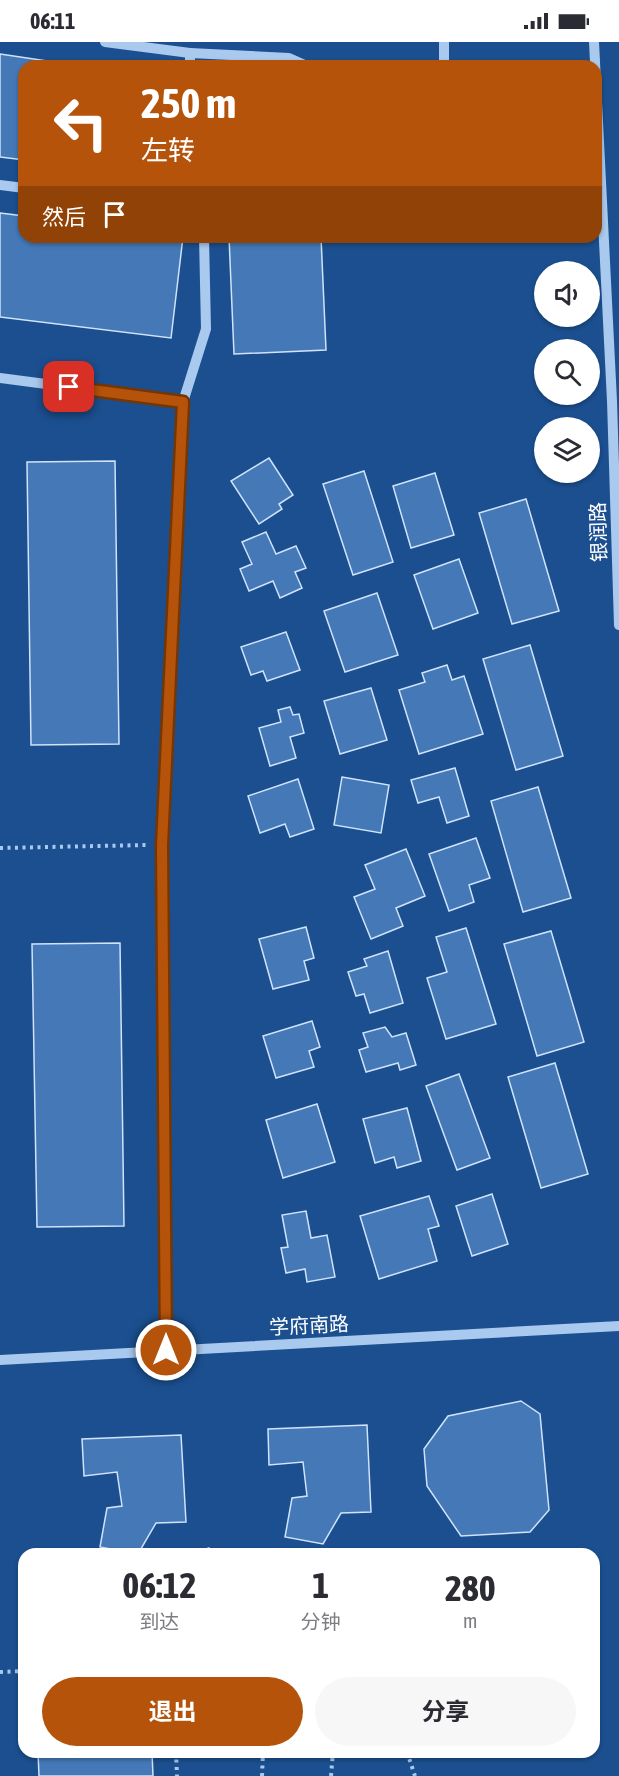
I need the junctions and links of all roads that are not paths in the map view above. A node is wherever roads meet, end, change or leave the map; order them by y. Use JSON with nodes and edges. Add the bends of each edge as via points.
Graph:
{"nodes":[{"id":1,"x":105,"y":42,"type":"edge"},
{"id":2,"x":444,"y":42,"type":"edge"},
{"id":3,"x":594,"y":42,"type":"edge"},
{"id":4,"x":190,"y":53,"type":"junction"},
{"id":5,"x":190,"y":60,"type":"edge"},
{"id":6,"x":294,"y":60,"type":"edge"},
{"id":7,"x":444,"y":60,"type":"edge"},
{"id":8,"x":595,"y":60,"type":"edge"},
{"id":9,"x":0,"y":184,"type":"edge"},
{"id":10,"x":18,"y":187,"type":"edge"},
{"id":11,"x":602,"y":196,"type":"edge"},
{"id":12,"x":204,"y":243,"type":"edge"},
{"id":13,"x":0,"y":378,"type":"edge"},
{"id":14,"x":183,"y":402,"type":"junction"},
{"id":15,"x":617,"y":484,"type":"edge"},
{"id":16,"x":619,"y":625,"type":"edge"},
{"id":17,"x":619,"y":1326,"type":"edge"},
{"id":18,"x":166,"y":1350,"type":"junction"},
{"id":19,"x":0,"y":1360,"type":"edge"}],
"edges":[{"from":1,"to":4,"type":"street"},
{"from":2,"to":7,"type":"street"},
{"from":3,"to":8,"type":"street","name":"银润路"},
{"from":4,"to":5,"type":"street"},
{"from":4,"to":6,"type":"street"},
{"from":9,"to":10,"type":"street"},
{"from":11,"to":15,"type":"street","name":"银润路"},
{"from":12,"to":14,"type":"street","via":[[206,329]]},
{"from":13,"to":14,"type":"street"},
{"from":14,"to":18,"type":"street","via":[[162,845]]},
{"from":15,"to":16,"type":"street","name":"银润路"},
{"from":17,"to":18,"type":"street","name":"学府南路"},
{"from":18,"to":19,"type":"street","name":"学府南路"}]}
